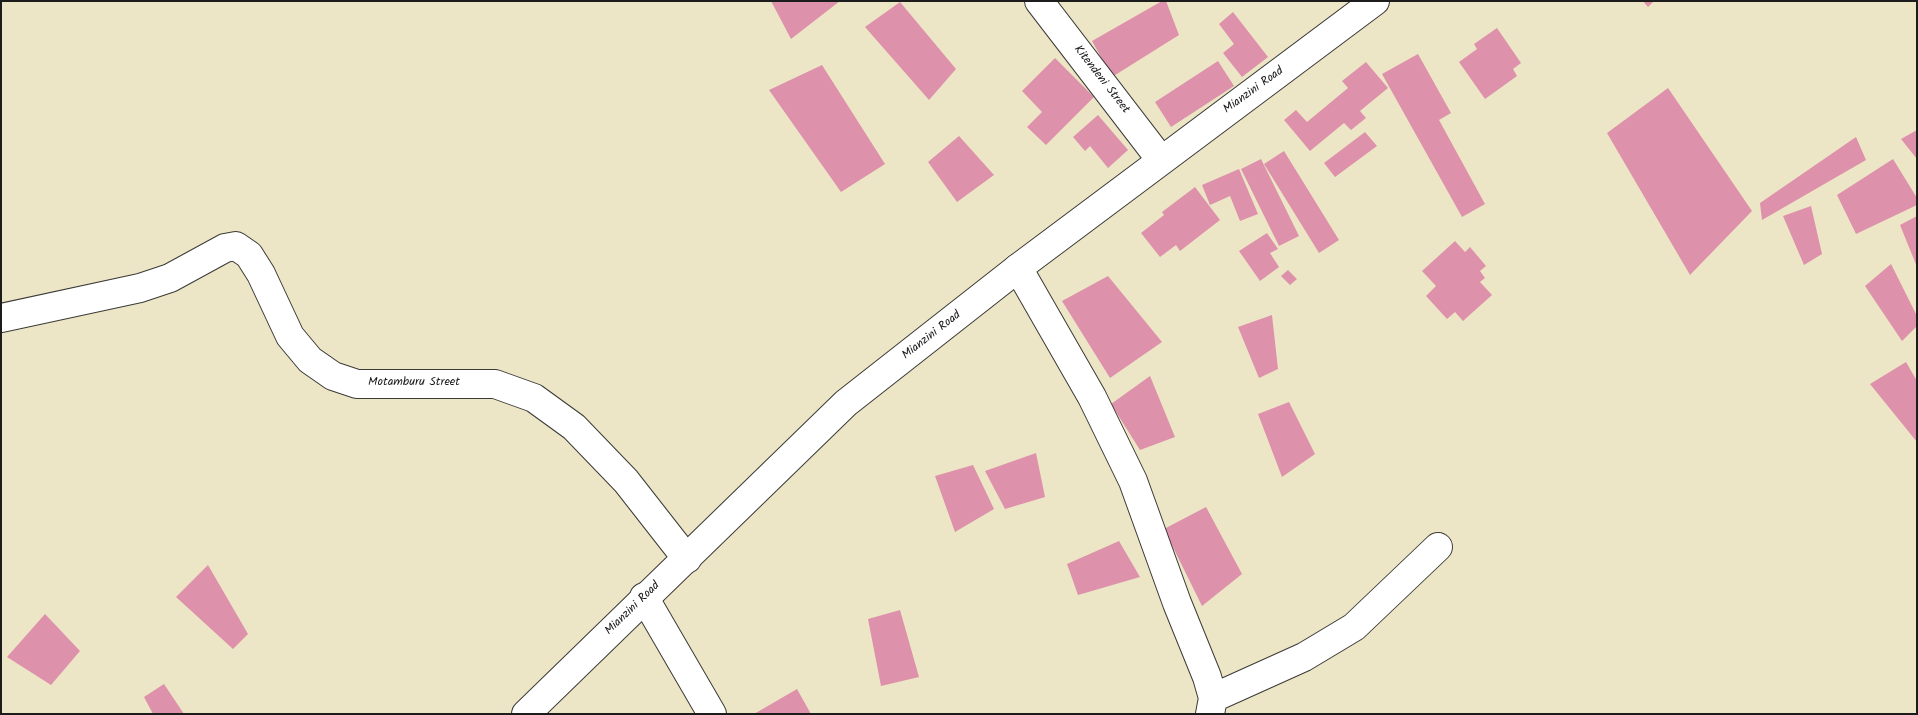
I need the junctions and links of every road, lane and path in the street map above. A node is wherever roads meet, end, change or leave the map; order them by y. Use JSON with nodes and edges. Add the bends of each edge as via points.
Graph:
{"nodes":[{"id":1,"x":1039,"y":1,"type":"edge"},
{"id":2,"x":1375,"y":1,"type":"edge"},
{"id":3,"x":1161,"y":160,"type":"junction"},
{"id":4,"x":1018,"y":268,"type":"junction"},
{"id":5,"x":1,"y":318,"type":"edge"},
{"id":6,"x":1438,"y":546,"type":"dead end"},
{"id":7,"x":687,"y":558,"type":"junction"},
{"id":8,"x":644,"y":597,"type":"junction"},
{"id":9,"x":1212,"y":706,"type":"edge"},
{"id":10,"x":526,"y":714,"type":"edge"},
{"id":11,"x":712,"y":714,"type":"edge"}],
"edges":[{"from":1,"to":3,"type":"street","name":"Kitendeni Street"},
{"from":2,"to":3,"type":"street","name":"Mianzini Road"},
{"from":3,"to":4,"type":"street","name":"Mianzini Road"},
{"from":4,"to":7,"type":"street","name":"Mianzini Road","via":[[846,403]]},
{"from":4,"to":9,"type":"street","via":[[1092,397],[1133,481],[1207,677]]},
{"from":5,"to":7,"type":"street","name":"Motamburu Street","via":[[140,288],[170,278],[225,248],[236,246],[249,255],[261,274],[290,336],[310,360],[333,376],[357,384],[495,384],[534,398],[574,427],[626,481]]},
{"from":6,"to":9,"type":"street","via":[[1354,627]]},
{"from":7,"to":8,"type":"street","name":"Mianzini Road"},
{"from":8,"to":10,"type":"street","name":"Mianzini Road"},
{"from":8,"to":11,"type":"street"}]}
